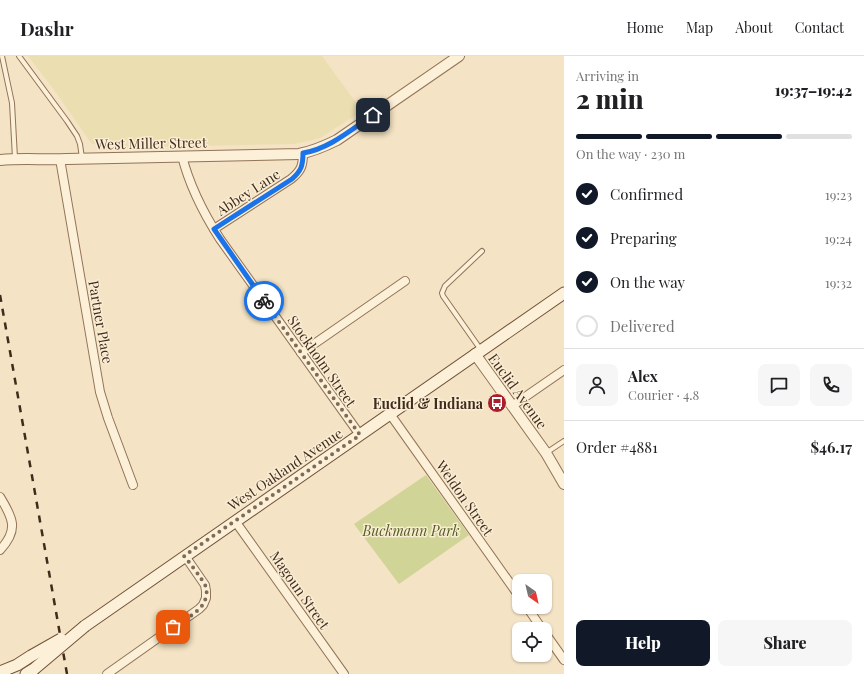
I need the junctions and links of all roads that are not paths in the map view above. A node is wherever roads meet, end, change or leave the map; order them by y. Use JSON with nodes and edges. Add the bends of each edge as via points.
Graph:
{"nodes":[{"id":1,"x":2,"y":56,"type":"edge"},
{"id":2,"x":19,"y":56,"type":"edge"},
{"id":3,"x":459,"y":56,"type":"edge"},
{"id":4,"x":303,"y":153,"type":"junction"},
{"id":5,"x":182,"y":156,"type":"junction"},
{"id":6,"x":15,"y":159,"type":"junction"},
{"id":7,"x":60,"y":159,"type":"junction"},
{"id":8,"x":82,"y":159,"type":"junction"},
{"id":9,"x":0,"y":160,"type":"edge"},
{"id":10,"x":214,"y":229,"type":"junction"},
{"id":11,"x":482,"y":251,"type":"dead end"},
{"id":12,"x":404,"y":281,"type":"dead end"},
{"id":13,"x":564,"y":292,"type":"edge"},
{"id":14,"x":478,"y":352,"type":"junction"},
{"id":15,"x":301,"y":353,"type":"junction"},
{"id":16,"x":564,"y":370,"type":"edge"},
{"id":17,"x":512,"y":406,"type":"junction"},
{"id":18,"x":390,"y":414,"type":"junction"},
{"id":19,"x":360,"y":435,"type":"junction"},
{"id":20,"x":564,"y":441,"type":"edge"},
{"id":21,"x":546,"y":453,"type":"junction"},
{"id":22,"x":564,"y":484,"type":"edge"},
{"id":23,"x":133,"y":485,"type":"dead end"},
{"id":24,"x":0,"y":497,"type":"edge"},
{"id":25,"x":235,"y":521,"type":"junction"},
{"id":26,"x":0,"y":550,"type":"edge"},
{"id":27,"x":184,"y":556,"type":"junction"},
{"id":28,"x":512,"y":586,"type":"edge"},
{"id":29,"x":85,"y":626,"type":"junction"},
{"id":30,"x":552,"y":643,"type":"edge"},
{"id":31,"x":564,"y":660,"type":"edge"},
{"id":32,"x":30,"y":671,"type":"edge"},
{"id":33,"x":0,"y":672,"type":"edge"},
{"id":34,"x":107,"y":674,"type":"edge"},
{"id":35,"x":344,"y":674,"type":"edge"}],
"edges":[{"from":1,"to":6,"type":"lane","via":[[12,103]]},
{"from":2,"to":8,"type":"lane","via":[[77,136]]},
{"from":3,"to":4,"type":"street","name":"West Miller Street","via":[[336,140]]},
{"from":4,"to":5,"type":"street","name":"West Miller Street"},
{"from":4,"to":10,"type":"street","name":"Abbey Lane","via":[[303,164],[292,179]]},
{"from":5,"to":8,"type":"street","name":"West Miller Street"},
{"from":5,"to":10,"type":"street","name":"Stockholm Street","via":[[185,168]]},
{"from":6,"to":7,"type":"street","name":"West Miller Street"},
{"from":6,"to":9,"type":"street","name":"West Miller Street"},
{"from":7,"to":8,"type":"street","name":"West Miller Street"},
{"from":7,"to":23,"type":"street","name":"Partner Place","via":[[100,392]]},
{"from":10,"to":15,"type":"street","name":"Stockholm Street"},
{"from":11,"to":14,"type":"lane","via":[[442,293]]},
{"from":12,"to":15,"type":"street"},
{"from":13,"to":14,"type":"main road","name":"West Oakland Avenue"},
{"from":14,"to":17,"type":"street","name":"Euclid Avenue"},
{"from":14,"to":18,"type":"main road","name":"West Oakland Avenue"},
{"from":15,"to":19,"type":"street","name":"Stockholm Street"},
{"from":16,"to":17,"type":"street"},
{"from":17,"to":21,"type":"street","name":"Euclid Avenue"},
{"from":18,"to":19,"type":"main road","name":"West Oakland Avenue"},
{"from":18,"to":28,"type":"street","name":"Weldon Street"},
{"from":19,"to":25,"type":"main road","name":"West Oakland Avenue"},
{"from":20,"to":21,"type":"lane"},
{"from":21,"to":22,"type":"street","name":"Euclid Avenue"},
{"from":24,"to":26,"type":"street","via":[[9,512],[12,524],[6,544]]},
{"from":25,"to":27,"type":"main road","name":"West Oakland Avenue"},
{"from":25,"to":35,"type":"street","name":"Magoun Street"},
{"from":27,"to":29,"type":"main road","name":"West Oakland Avenue"},
{"from":27,"to":34,"type":"street","via":[[205,585],[206,598],[203,605]]},
{"from":29,"to":32,"type":"main road","name":"West Oakland Avenue","bridge":true},
{"from":29,"to":33,"type":"main road","bridge":true},
{"from":30,"to":31,"type":"street"}]}
